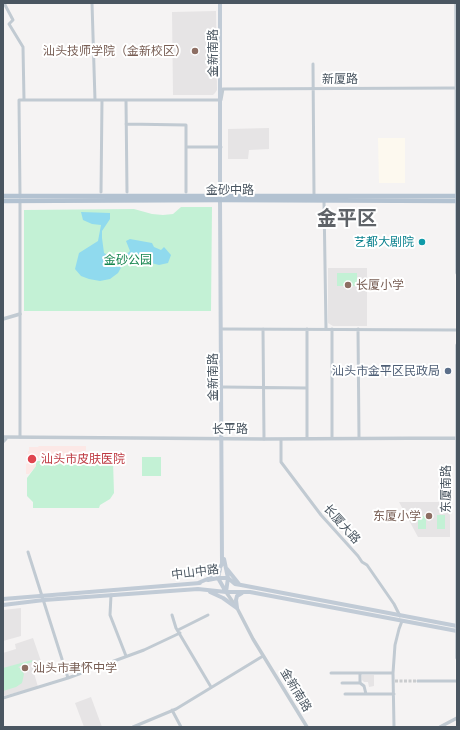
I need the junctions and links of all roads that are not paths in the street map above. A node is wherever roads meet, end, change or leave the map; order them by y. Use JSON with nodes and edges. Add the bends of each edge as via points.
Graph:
{"nodes":[{"id":1,"x":4,"y":3,"type":"edge"},
{"id":2,"x":92,"y":3,"type":"edge"},
{"id":3,"x":222,"y":3,"type":"edge"},
{"id":4,"x":456,"y":3,"type":"edge"},
{"id":5,"x":313,"y":64,"type":"dead end"},
{"id":6,"x":313,"y":88,"type":"junction"},
{"id":7,"x":456,"y":88,"type":"edge"},
{"id":8,"x":223,"y":89,"type":"junction"},
{"id":9,"x":456,"y":97,"type":"edge"},
{"id":10,"x":24,"y":100,"type":"junction"},
{"id":11,"x":95,"y":100,"type":"junction"},
{"id":12,"x":102,"y":100,"type":"junction"},
{"id":13,"x":126,"y":100,"type":"junction"},
{"id":14,"x":221,"y":100,"type":"junction"},
{"id":15,"x":126,"y":124,"type":"junction"},
{"id":16,"x":186,"y":147,"type":"junction"},
{"id":17,"x":221,"y":147,"type":"junction"},
{"id":18,"x":3,"y":192,"type":"edge"},
{"id":19,"x":101,"y":192,"type":"dead end"},
{"id":20,"x":127,"y":192,"type":"dead end"},
{"id":21,"x":186,"y":192,"type":"dead end"},
{"id":22,"x":314,"y":196,"type":"junction"},
{"id":23,"x":457,"y":196,"type":"edge"},
{"id":24,"x":6,"y":198,"type":"edge"},
{"id":25,"x":20,"y":198,"type":"junction"},
{"id":26,"x":221,"y":198,"type":"junction"},
{"id":27,"x":3,"y":201,"type":"edge"},
{"id":28,"x":324,"y":201,"type":"junction"},
{"id":29,"x":457,"y":202,"type":"edge"},
{"id":30,"x":3,"y":204,"type":"edge"},
{"id":31,"x":457,"y":273,"type":"edge"},
{"id":32,"x":20,"y":314,"type":"junction"},
{"id":33,"x":3,"y":319,"type":"edge"},
{"id":34,"x":223,"y":330,"type":"junction"},
{"id":35,"x":263,"y":330,"type":"junction"},
{"id":36,"x":307,"y":330,"type":"junction"},
{"id":37,"x":326,"y":330,"type":"junction"},
{"id":38,"x":332,"y":330,"type":"junction"},
{"id":39,"x":358,"y":330,"type":"junction"},
{"id":40,"x":457,"y":330,"type":"edge"},
{"id":41,"x":457,"y":344,"type":"edge"},
{"id":42,"x":223,"y":387,"type":"junction"},
{"id":43,"x":263,"y":388,"type":"junction"},
{"id":44,"x":307,"y":388,"type":"junction"},
{"id":45,"x":20,"y":437,"type":"junction"},
{"id":46,"x":4,"y":438,"type":"edge"},
{"id":47,"x":307,"y":438,"type":"junction"},
{"id":48,"x":332,"y":438,"type":"junction"},
{"id":49,"x":359,"y":438,"type":"junction"},
{"id":50,"x":222,"y":439,"type":"junction"},
{"id":51,"x":264,"y":439,"type":"junction"},
{"id":52,"x":457,"y":439,"type":"edge"},
{"id":53,"x":281,"y":440,"type":"junction"},
{"id":54,"x":3,"y":442,"type":"edge"},
{"id":55,"x":457,"y":530,"type":"edge"},
{"id":56,"x":28,"y":552,"type":"dead end"},
{"id":57,"x":223,"y":564,"type":"junction"},
{"id":58,"x":218,"y":578,"type":"junction"},
{"id":59,"x":228,"y":578,"type":"junction"},
{"id":60,"x":198,"y":583,"type":"junction"},
{"id":61,"x":241,"y":585,"type":"junction"},
{"id":62,"x":198,"y":589,"type":"junction"},
{"id":63,"x":226,"y":592,"type":"junction"},
{"id":64,"x":250,"y":592,"type":"junction"},
{"id":65,"x":42,"y":595,"type":"junction"},
{"id":66,"x":111,"y":596,"type":"junction"},
{"id":67,"x":3,"y":599,"type":"edge"},
{"id":68,"x":44,"y":600,"type":"junction"},
{"id":69,"x":3,"y":605,"type":"edge"},
{"id":70,"x":237,"y":608,"type":"junction"},
{"id":71,"x":172,"y":615,"type":"dead end"},
{"id":72,"x":208,"y":615,"type":"dead end"},
{"id":73,"x":400,"y":616,"type":"junction"},
{"id":74,"x":402,"y":621,"type":"junction"},
{"id":75,"x":457,"y":626,"type":"edge"},
{"id":76,"x":457,"y":631,"type":"edge"},
{"id":77,"x":179,"y":632,"type":"junction"},
{"id":78,"x":126,"y":656,"type":"junction"},
{"id":79,"x":263,"y":656,"type":"junction"},
{"id":80,"x":457,"y":658,"type":"edge"},
{"id":81,"x":331,"y":673,"type":"dead end"},
{"id":82,"x":360,"y":673,"type":"junction"},
{"id":83,"x":393,"y":673,"type":"junction"},
{"id":84,"x":68,"y":678,"type":"junction"},
{"id":85,"x":418,"y":681,"type":"tunnel mouth"},
{"id":86,"x":457,"y":681,"type":"edge"},
{"id":87,"x":342,"y":683,"type":"dead end"},
{"id":88,"x":360,"y":683,"type":"junction"},
{"id":89,"x":211,"y":687,"type":"junction"},
{"id":90,"x":345,"y":694,"type":"dead end"},
{"id":91,"x":366,"y":694,"type":"junction"},
{"id":92,"x":394,"y":694,"type":"junction"},
{"id":93,"x":3,"y":698,"type":"edge"},
{"id":94,"x":172,"y":710,"type":"junction"},
{"id":95,"x":457,"y":718,"type":"edge"},
{"id":96,"x":133,"y":727,"type":"edge"},
{"id":97,"x":180,"y":727,"type":"edge"},
{"id":98,"x":307,"y":727,"type":"edge"},
{"id":99,"x":394,"y":727,"type":"edge"},
{"id":100,"x":440,"y":727,"type":"edge"}],
"edges":[{"from":1,"to":10,"type":"street","via":[[13,20],[9,24],[23,48]]},
{"from":2,"to":11,"type":"street"},
{"from":3,"to":8,"type":"main road","name":"金新南路"},
{"from":3,"to":14,"type":"main road","name":"金新南路"},
{"from":4,"to":7,"type":"street"},
{"from":5,"to":6,"type":"street"},
{"from":6,"to":7,"type":"street","name":"新厦路"},
{"from":6,"to":8,"type":"street","name":"新厦路"},
{"from":6,"to":22,"type":"street"},
{"from":7,"to":9,"type":"street"},
{"from":8,"to":14,"type":"street"},
{"from":8,"to":26,"type":"main road","name":"金新南路"},
{"from":9,"to":23,"type":"street"},
{"from":10,"to":11,"type":"street"},
{"from":10,"to":25,"type":"street","via":[[19,100]]},
{"from":11,"to":12,"type":"street"},
{"from":12,"to":13,"type":"street"},
{"from":12,"to":19,"type":"street"},
{"from":13,"to":14,"type":"street"},
{"from":13,"to":15,"type":"street"},
{"from":14,"to":17,"type":"main road","name":"金新南路"},
{"from":15,"to":16,"type":"street","via":[[186,125]]},
{"from":15,"to":20,"type":"street"},
{"from":16,"to":17,"type":"street"},
{"from":16,"to":21,"type":"street"},
{"from":17,"to":26,"type":"main road","name":"金新南路"},
{"from":18,"to":24,"type":"street"},
{"from":22,"to":23,"type":"main road","name":"金砂中路"},
{"from":22,"to":26,"type":"main road","name":"金砂中路"},
{"from":23,"to":29,"type":"street"},
{"from":24,"to":25,"type":"main road","name":"金砂中路"},
{"from":24,"to":27,"type":"main road","name":"金砂中路"},
{"from":24,"to":30,"type":"street"},
{"from":25,"to":26,"type":"main road","name":"金砂中路"},
{"from":25,"to":32,"type":"street"},
{"from":26,"to":28,"type":"main road","name":"金砂中路"},
{"from":26,"to":34,"type":"main road","name":"金新南路"},
{"from":26,"to":50,"type":"main road","name":"金新南路"},
{"from":28,"to":29,"type":"main road","name":"金砂中路"},
{"from":28,"to":37,"type":"street"},
{"from":29,"to":31,"type":"street"},
{"from":32,"to":33,"type":"street"},
{"from":32,"to":45,"type":"street"},
{"from":34,"to":35,"type":"street"},
{"from":34,"to":42,"type":"main road","name":"金新南路"},
{"from":35,"to":36,"type":"street"},
{"from":35,"to":43,"type":"street"},
{"from":36,"to":37,"type":"street"},
{"from":36,"to":44,"type":"street"},
{"from":37,"to":38,"type":"street"},
{"from":38,"to":39,"type":"street"},
{"from":38,"to":48,"type":"street"},
{"from":39,"to":40,"type":"street"},
{"from":39,"to":49,"type":"street"},
{"from":41,"to":52,"type":"street","name":"东厦南路"},
{"from":42,"to":43,"type":"street"},
{"from":42,"to":50,"type":"main road","name":"金新南路"},
{"from":43,"to":44,"type":"street"},
{"from":43,"to":51,"type":"street"},
{"from":44,"to":47,"type":"street"},
{"from":45,"to":46,"type":"street","name":"长平路"},
{"from":45,"to":50,"type":"street","name":"长平路"},
{"from":46,"to":50,"type":"street","name":"长平路"},
{"from":46,"to":54,"type":"street"},
{"from":47,"to":48,"type":"street","name":"长平路"},
{"from":47,"to":51,"type":"street","name":"长平路"},
{"from":48,"to":49,"type":"street","name":"长平路"},
{"from":49,"to":52,"type":"street","name":"长平路"},
{"from":50,"to":51,"type":"street","name":"长平路"},
{"from":50,"to":53,"type":"street","name":"长平路"},
{"from":50,"to":57,"type":"main road","name":"金新南路"},
{"from":52,"to":53,"type":"street","name":"长平路"},
{"from":52,"to":55,"type":"street","name":"东厦南路"},
{"from":53,"to":73,"type":"street","name":"长厦大路","via":[[281,462],[320,515],[367,565]]},
{"from":55,"to":75,"type":"street","name":"东厦南路"},
{"from":56,"to":65,"type":"street"},
{"from":57,"to":58,"type":"main road"},
{"from":57,"to":59,"type":"main road","name":"金新南路"},
{"from":57,"to":60,"type":"main road","via":[[210,578]]},
{"from":57,"to":61,"type":"main road","via":[[228,573]]},
{"from":58,"to":59,"type":"main road","name":"中山中路"},
{"from":58,"to":60,"type":"main road","name":"中山中路"},
{"from":58,"to":63,"type":"main road"},
{"from":59,"to":61,"type":"main road","name":"中山中路"},
{"from":59,"to":63,"type":"main road","name":"金新南路"},
{"from":60,"to":65,"type":"main road","name":"中山中路"},
{"from":61,"to":73,"type":"main road","name":"中山中路"},
{"from":62,"to":63,"type":"main road","name":"中山中路"},
{"from":62,"to":66,"type":"main road","name":"中山中路"},
{"from":62,"to":70,"type":"main road","via":[[217,595]]},
{"from":63,"to":64,"type":"main road","name":"中山中路"},
{"from":63,"to":70,"type":"street","name":"金新南路"},
{"from":64,"to":70,"type":"main road","via":[[237,596]]},
{"from":64,"to":74,"type":"main road","name":"中山中路"},
{"from":65,"to":67,"type":"main road","name":"中山中路"},
{"from":65,"to":68,"type":"street"},
{"from":66,"to":68,"type":"main road","name":"中山中路"},
{"from":66,"to":78,"type":"street","via":[[110,615]]},
{"from":68,"to":69,"type":"main road","name":"中山中路"},
{"from":68,"to":84,"type":"street"},
{"from":70,"to":79,"type":"street","name":"金新南路"},
{"from":71,"to":77,"type":"street"},
{"from":72,"to":77,"type":"street"},
{"from":73,"to":75,"type":"main road","name":"中山中路"},
{"from":74,"to":76,"type":"main road","name":"中山中路"},
{"from":74,"to":83,"type":"street","via":[[395,646]]},
{"from":75,"to":76,"type":"street","name":"东厦南路"},
{"from":76,"to":80,"type":"street","name":"东厦南路"},
{"from":77,"to":78,"type":"street"},
{"from":77,"to":89,"type":"street"},
{"from":78,"to":84,"type":"street"},
{"from":79,"to":89,"type":"street"},
{"from":79,"to":98,"type":"street","name":"金新南路"},
{"from":81,"to":82,"type":"street"},
{"from":82,"to":83,"type":"street"},
{"from":82,"to":88,"type":"street"},
{"from":83,"to":92,"type":"street"},
{"from":84,"to":93,"type":"street"},
{"from":85,"to":86,"type":"street"},
{"from":87,"to":88,"type":"street"},
{"from":88,"to":91,"type":"street","via":[[364,686]]},
{"from":89,"to":94,"type":"street"},
{"from":90,"to":91,"type":"street"},
{"from":91,"to":92,"type":"street"},
{"from":92,"to":99,"type":"street"},
{"from":94,"to":96,"type":"street"},
{"from":94,"to":97,"type":"street"},
{"from":95,"to":100,"type":"street"}]}
